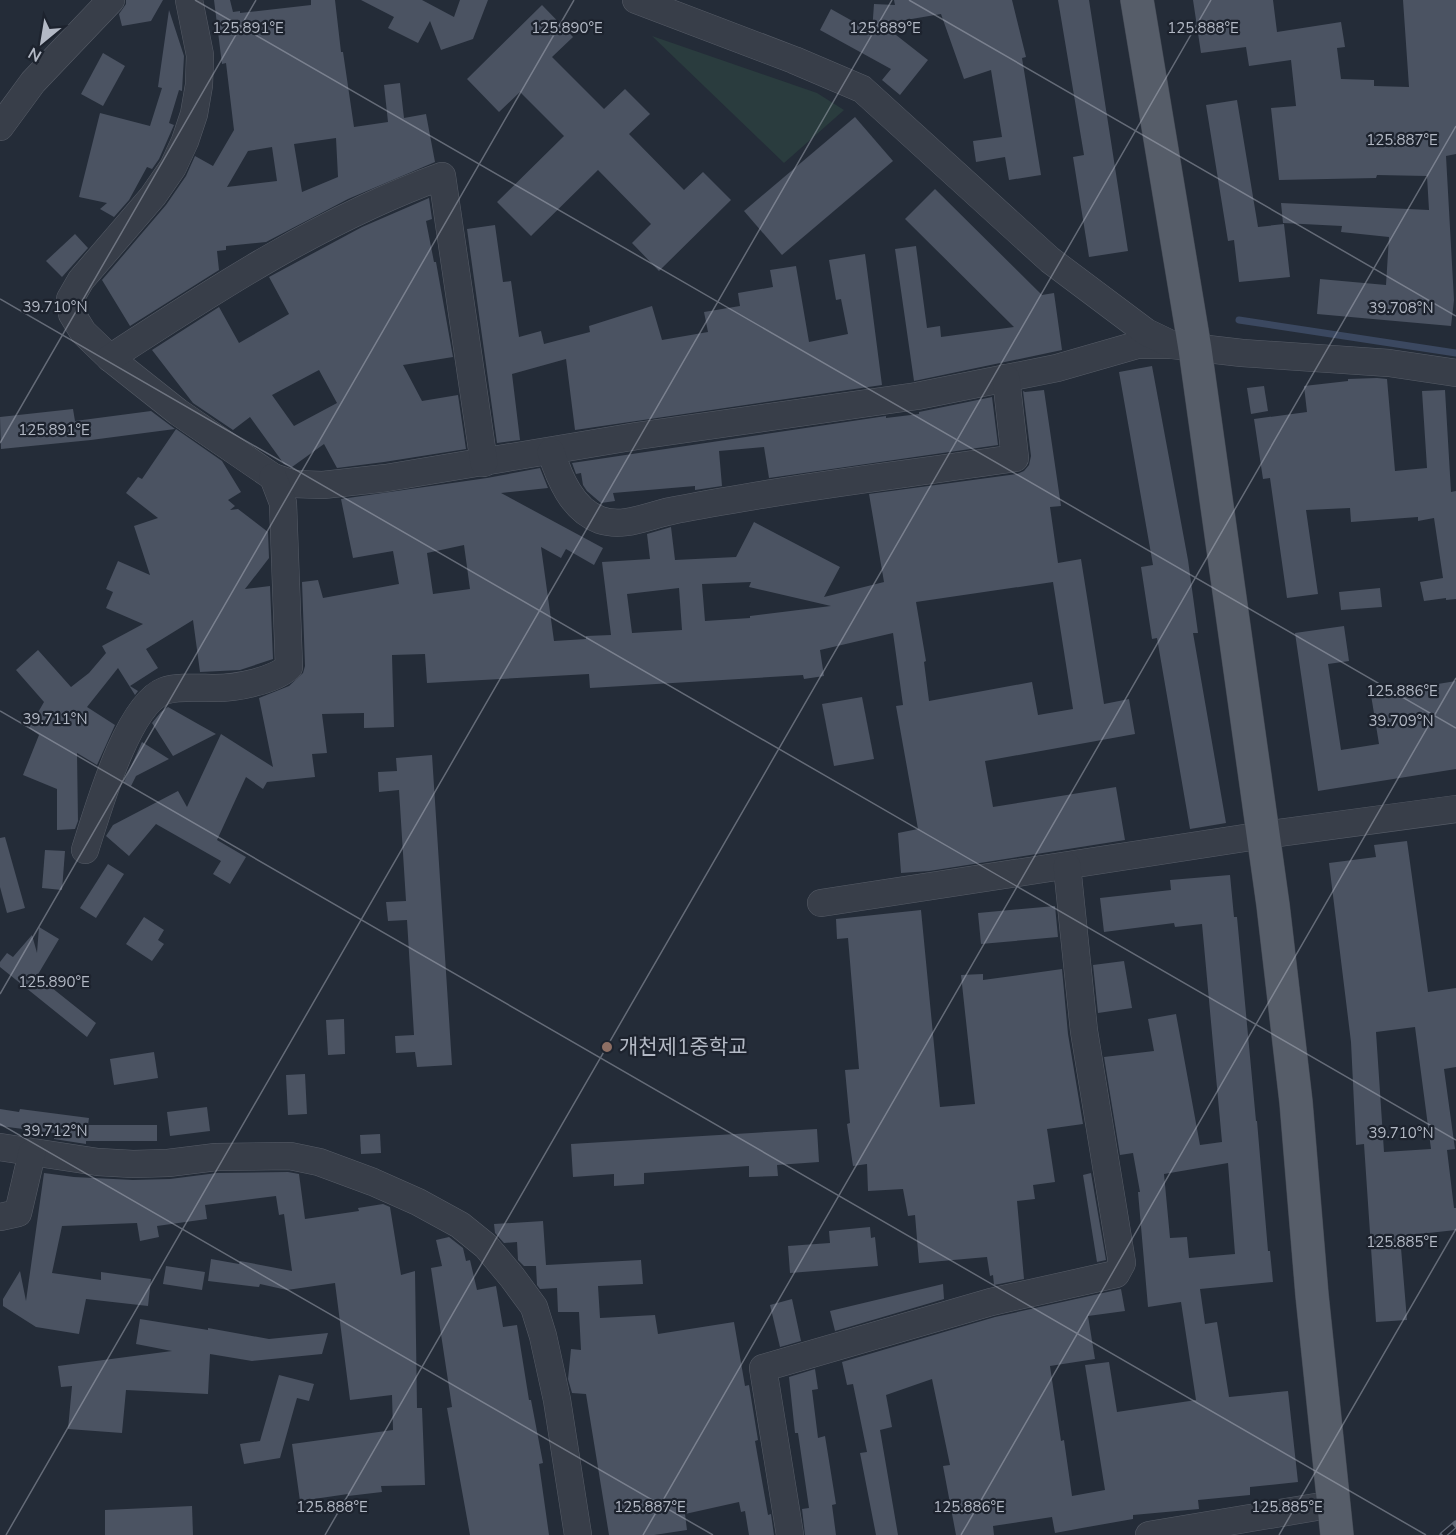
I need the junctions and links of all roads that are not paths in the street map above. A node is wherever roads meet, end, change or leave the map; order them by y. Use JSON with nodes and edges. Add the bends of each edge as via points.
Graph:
{"nodes":[{"id":1,"x":111,"y":0,"type":"edge"},
{"id":2,"x":189,"y":0,"type":"edge"},
{"id":3,"x":636,"y":0,"type":"edge"},
{"id":4,"x":1137,"y":0,"type":"edge"},
{"id":5,"x":0,"y":127,"type":"edge"},
{"id":6,"x":1184,"y":347,"type":"junction"},
{"id":7,"x":110,"y":358,"type":"junction"},
{"id":8,"x":1456,"y":373,"type":"edge"},
{"id":9,"x":1006,"y":378,"type":"junction"},
{"id":10,"x":551,"y":452,"type":"junction"},
{"id":11,"x":484,"y":463,"type":"junction"},
{"id":12,"x":273,"y":477,"type":"junction"},
{"id":13,"x":1456,"y":809,"type":"edge"},
{"id":14,"x":1264,"y":836,"type":"junction"},
{"id":15,"x":85,"y":850,"type":"dead end"},
{"id":16,"x":1067,"y":866,"type":"junction"},
{"id":17,"x":821,"y":903,"type":"dead end"},
{"id":18,"x":0,"y":1148,"type":"edge"},
{"id":19,"x":32,"y":1153,"type":"junction"},
{"id":20,"x":0,"y":1217,"type":"edge"},
{"id":21,"x":1336,"y":1520,"type":"edge"},
{"id":22,"x":1246,"y":1527,"type":"edge"},
{"id":23,"x":578,"y":1535,"type":"edge"},
{"id":24,"x":790,"y":1535,"type":"edge"},
{"id":25,"x":1149,"y":1535,"type":"edge"}],
"edges":[{"from":1,"to":5,"type":"street","via":[[33,82]]},
{"from":2,"to":7,"type":"street","via":[[200,55],[194,114],[185,141],[153,196],[81,280],[70,299],[72,314],[83,332]]},
{"from":3,"to":6,"type":"street","via":[[862,89],[1050,260],[1146,332]]},
{"from":4,"to":6,"type":"main road"},
{"from":6,"to":8,"type":"street","via":[[1389,363]]},
{"from":6,"to":9,"type":"street","via":[[1137,345]]},
{"from":6,"to":14,"type":"main road"},
{"from":7,"to":11,"type":"street","via":[[206,296],[357,210],[442,176]]},
{"from":7,"to":12,"type":"street","via":[[178,412]]},
{"from":9,"to":10,"type":"street","via":[[917,396]]},
{"from":9,"to":10,"type":"street","via":[[1015,458],[745,497],[622,523],[597,519],[585,512],[559,475]]},
{"from":10,"to":11,"type":"street"},
{"from":11,"to":12,"type":"street","via":[[323,485],[294,484]]},
{"from":12,"to":15,"type":"street","via":[[283,503],[289,668],[281,674],[235,687],[164,691],[147,705],[127,735]]},
{"from":13,"to":14,"type":"street"},
{"from":14,"to":16,"type":"street"},
{"from":14,"to":21,"type":"main road","via":[[1296,1102]]},
{"from":16,"to":17,"type":"street"},
{"from":16,"to":24,"type":"street","via":[[1084,1031],[1122,1263],[1116,1274],[991,1302],[763,1368]]},
{"from":18,"to":19,"type":"street"},
{"from":19,"to":20,"type":"street","via":[[18,1213]]},
{"from":19,"to":23,"type":"street","via":[[134,1164],[290,1156],[373,1182],[460,1225],[486,1246],[534,1307],[557,1400]]},
{"from":21,"to":22,"type":"street"},
{"from":22,"to":25,"type":"street"}]}
